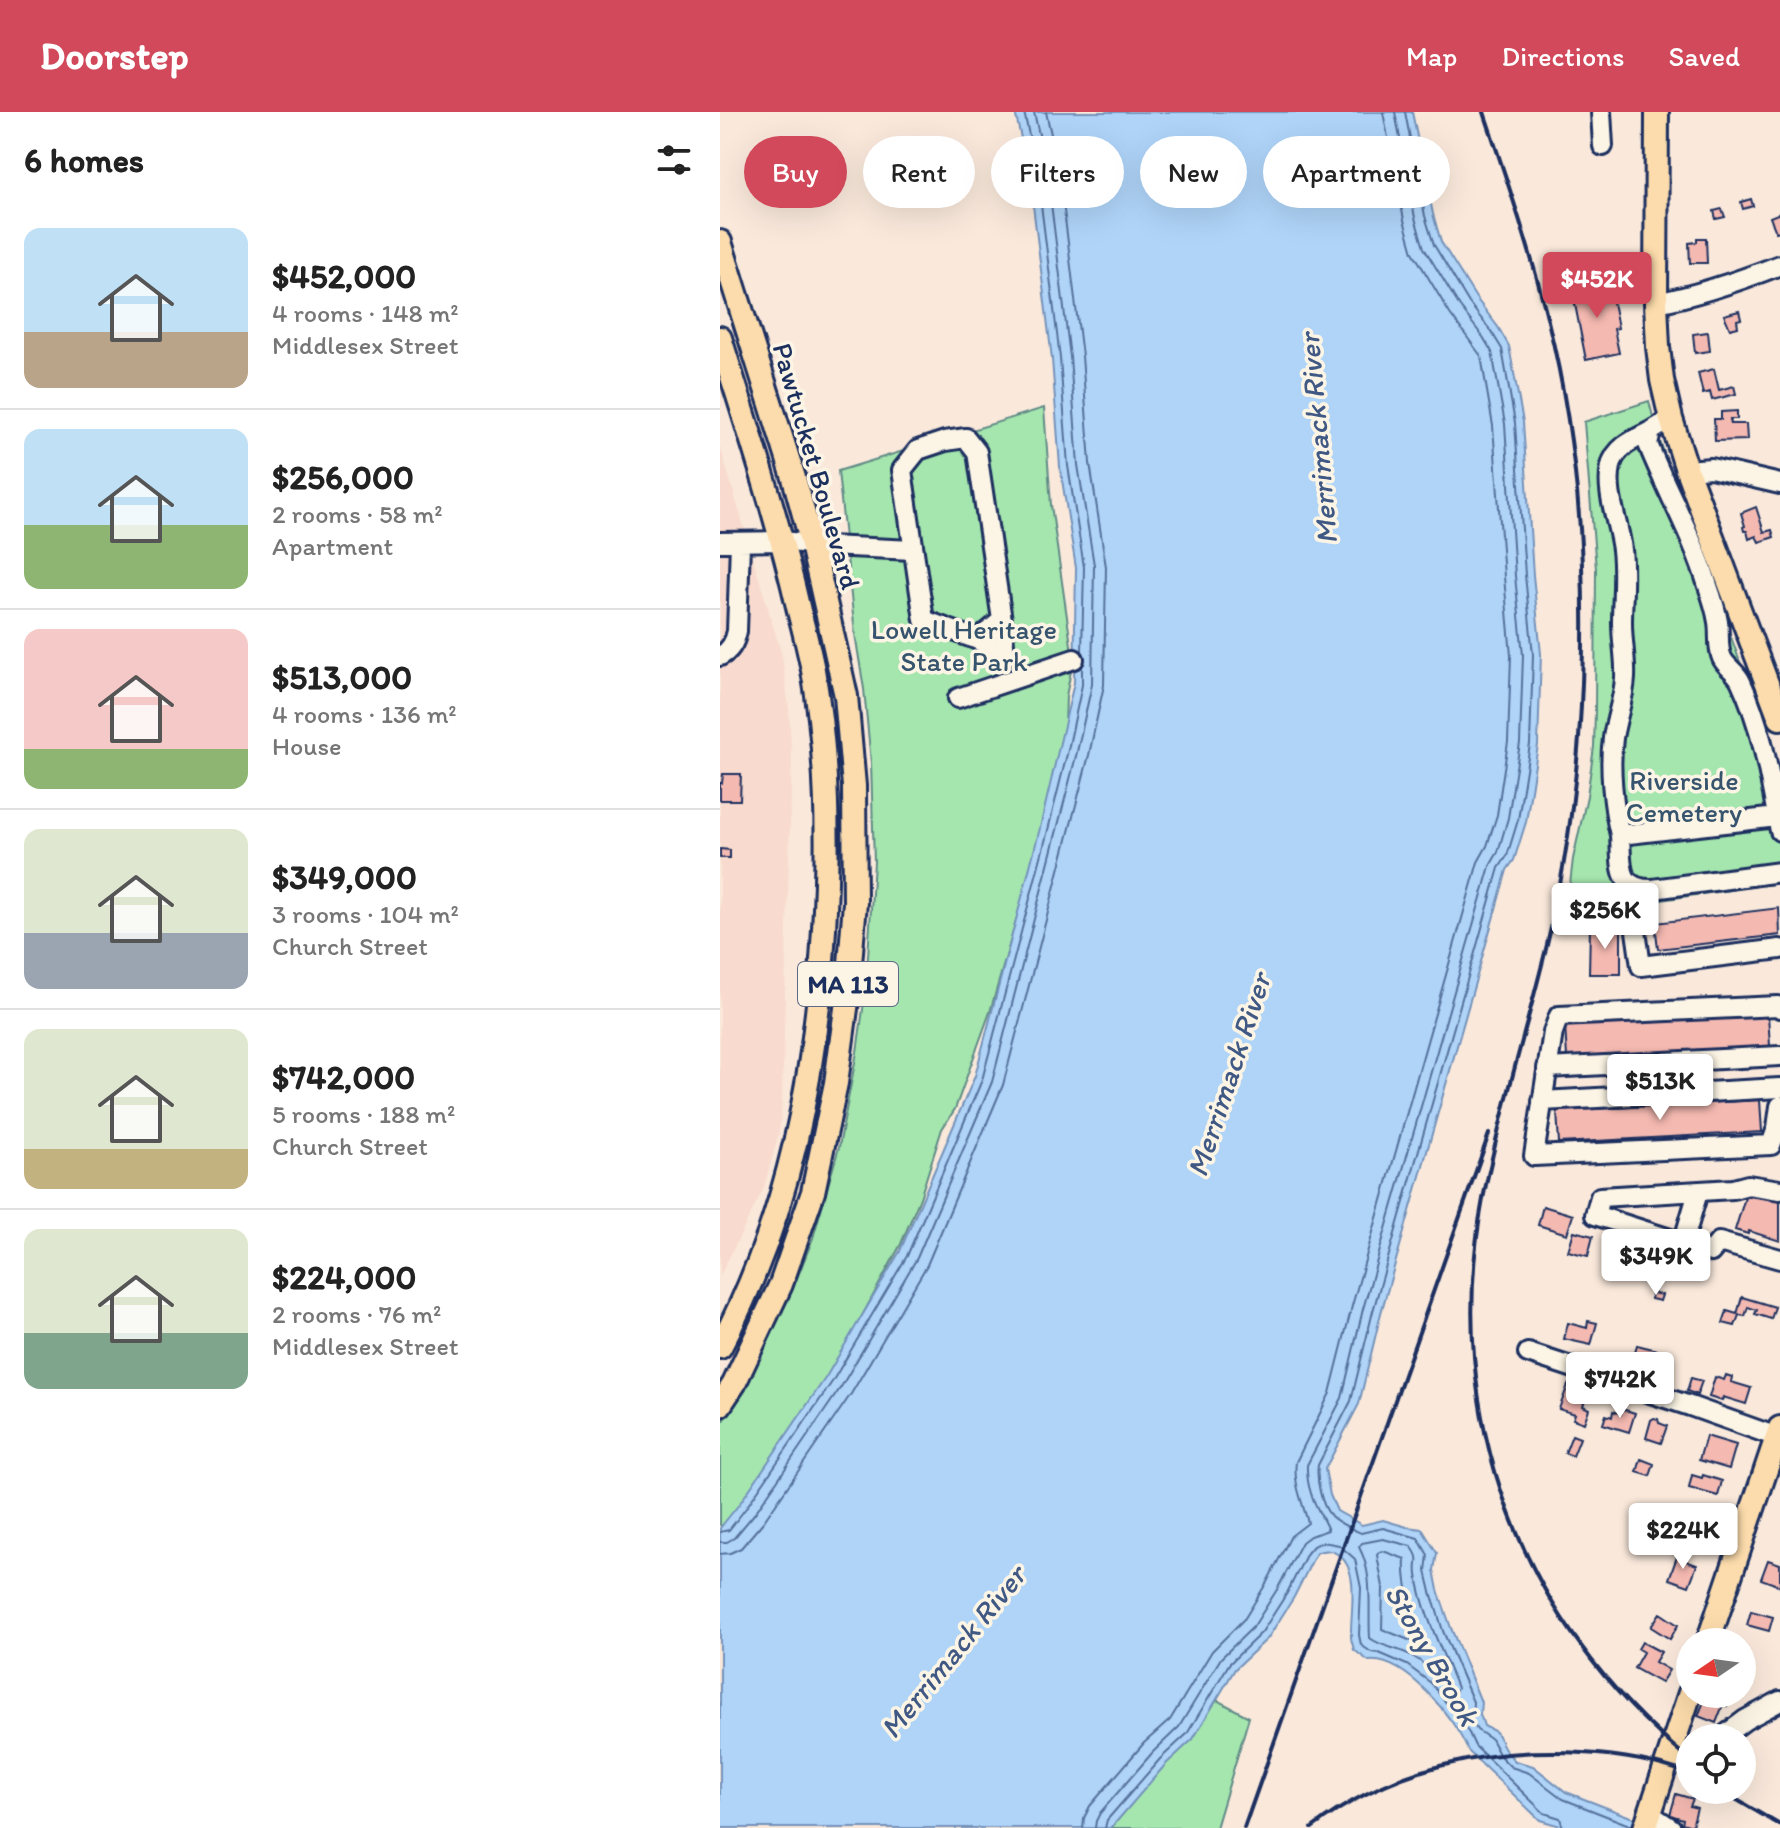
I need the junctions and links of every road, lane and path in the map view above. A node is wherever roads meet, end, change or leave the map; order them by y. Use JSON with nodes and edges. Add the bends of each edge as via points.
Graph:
{"nodes":[{"id":1,"x":1601,"y":112,"type":"edge"},
{"id":2,"x":1657,"y":112,"type":"edge"},
{"id":3,"x":1603,"y":146,"type":"dead end"},
{"id":4,"x":720,"y":242,"type":"edge"},
{"id":5,"x":1780,"y":265,"type":"edge"},
{"id":6,"x":1656,"y":303,"type":"junction"},
{"id":7,"x":720,"y":338,"type":"edge"},
{"id":8,"x":1671,"y":419,"type":"junction"},
{"id":9,"x":1651,"y":431,"type":"junction"},
{"id":10,"x":1687,"y":470,"type":"junction"},
{"id":11,"x":1780,"y":484,"type":"edge"},
{"id":12,"x":782,"y":541,"type":"junction"},
{"id":13,"x":720,"y":542,"type":"edge"},
{"id":14,"x":740,"y":543,"type":"junction"},
{"id":15,"x":812,"y":544,"type":"junction"},
{"id":16,"x":913,"y":550,"type":"junction"},
{"id":17,"x":729,"y":599,"type":"edge"},
{"id":18,"x":1002,"y":620,"type":"junction"},
{"id":19,"x":978,"y":640,"type":"junction"},
{"id":20,"x":720,"y":656,"type":"edge"},
{"id":21,"x":1005,"y":656,"type":"junction"},
{"id":22,"x":1074,"y":659,"type":"dead end"},
{"id":23,"x":1012,"y":680,"type":"junction"},
{"id":24,"x":958,"y":698,"type":"dead end"},
{"id":25,"x":1780,"y":718,"type":"edge"},
{"id":26,"x":1779,"y":824,"type":"edge"},
{"id":27,"x":1620,"y":835,"type":"junction"},
{"id":28,"x":1780,"y":872,"type":"edge"},
{"id":29,"x":1635,"y":924,"type":"dead end"},
{"id":30,"x":1780,"y":949,"type":"edge"},
{"id":31,"x":1780,"y":1008,"type":"edge"},
{"id":32,"x":1780,"y":1056,"type":"edge"},
{"id":33,"x":1547,"y":1068,"type":"junction"},
{"id":34,"x":1780,"y":1088,"type":"edge"},
{"id":35,"x":1542,"y":1101,"type":"junction"},
{"id":36,"x":1780,"y":1106,"type":"edge"},
{"id":37,"x":1780,"y":1190,"type":"edge"},
{"id":38,"x":1698,"y":1192,"type":"junction"},
{"id":39,"x":1683,"y":1243,"type":"junction"},
{"id":40,"x":1780,"y":1259,"type":"edge"},
{"id":41,"x":720,"y":1347,"type":"edge"},
{"id":42,"x":1528,"y":1353,"type":"dead end"},
{"id":43,"x":720,"y":1405,"type":"edge"},
{"id":44,"x":1779,"y":1434,"type":"edge"},
{"id":45,"x":1713,"y":1628,"type":"edge"},
{"id":46,"x":1780,"y":1701,"type":"edge"},
{"id":47,"x":1740,"y":1724,"type":"edge"},
{"id":48,"x":1676,"y":1766,"type":"edge"},
{"id":49,"x":1648,"y":1820,"type":"edge"},
{"id":50,"x":1671,"y":1828,"type":"edge"}],
"edges":[{"from":1,"to":3,"type":"street"},
{"from":2,"to":6,"type":"main road"},
{"from":4,"to":15,"type":"main road","name":"Pawtucket Boulevard","number":"MA 113"},
{"from":5,"to":6,"type":"street"},
{"from":6,"to":8,"type":"main road"},
{"from":7,"to":12,"type":"main road","name":"Pawtucket Boulevard","number":"MA 113"},
{"from":8,"to":9,"type":"street"},
{"from":8,"to":10,"type":"main road"},
{"from":9,"to":26,"type":"street","via":[[1648,444],[1708,585],[1723,661],[1740,678],[1754,715]]},
{"from":9,"to":27,"type":"street","via":[[1620,450],[1610,473],[1624,585],[1625,679],[1612,756]]},
{"from":10,"to":11,"type":"street","via":[[1711,468]]},
{"from":10,"to":25,"type":"main road"},
{"from":12,"to":14,"type":"street"},
{"from":12,"to":15,"type":"street"},
{"from":12,"to":41,"type":"main road","name":"Pawtucket Boulevard","number":"MA 113","via":[[813,669],[821,733],[828,821],[821,991],[792,1164],[767,1242]]},
{"from":13,"to":14,"type":"street"},
{"from":14,"to":17,"type":"street"},
{"from":15,"to":16,"type":"street"},
{"from":15,"to":43,"type":"main road","name":"Pawtucket Boulevard","number":"MA 113","via":[[846,696],[854,786],[855,902],[847,1001],[813,1192],[781,1284]]},
{"from":16,"to":18,"type":"street","via":[[902,470],[918,450],[966,438],[977,452]]},
{"from":16,"to":19,"type":"street","via":[[924,620]]},
{"from":17,"to":20,"type":"street","via":[[735,640]]},
{"from":18,"to":19,"type":"street"},
{"from":18,"to":21,"type":"street"},
{"from":19,"to":21,"type":"street"},
{"from":21,"to":23,"type":"street"},
{"from":22,"to":23,"type":"street"},
{"from":23,"to":24,"type":"street"},
{"from":26,"to":27,"type":"street"},
{"from":27,"to":28,"type":"street","via":[[1624,876],[1638,889]]},
{"from":29,"to":30,"type":"street","via":[[1641,966]]},
{"from":31,"to":33,"type":"street","via":[[1559,1016]]},
{"from":32,"to":33,"type":"street"},
{"from":33,"to":35,"type":"street"},
{"from":34,"to":35,"type":"street"},
{"from":35,"to":36,"type":"street","via":[[1534,1156],[1771,1145]]},
{"from":37,"to":38,"type":"street","via":[[1748,1185]]},
{"from":38,"to":39,"type":"street"},
{"from":38,"to":39,"type":"street","via":[[1600,1197],[1595,1215]]},
{"from":39,"to":40,"type":"street","via":[[1711,1252],[1719,1242]]},
{"from":42,"to":44,"type":"street"},
{"from":44,"to":45,"type":"main road"},
{"from":46,"to":47,"type":"street"},
{"from":48,"to":49,"type":"main road"},
{"from":49,"to":50,"type":"street"}]}
